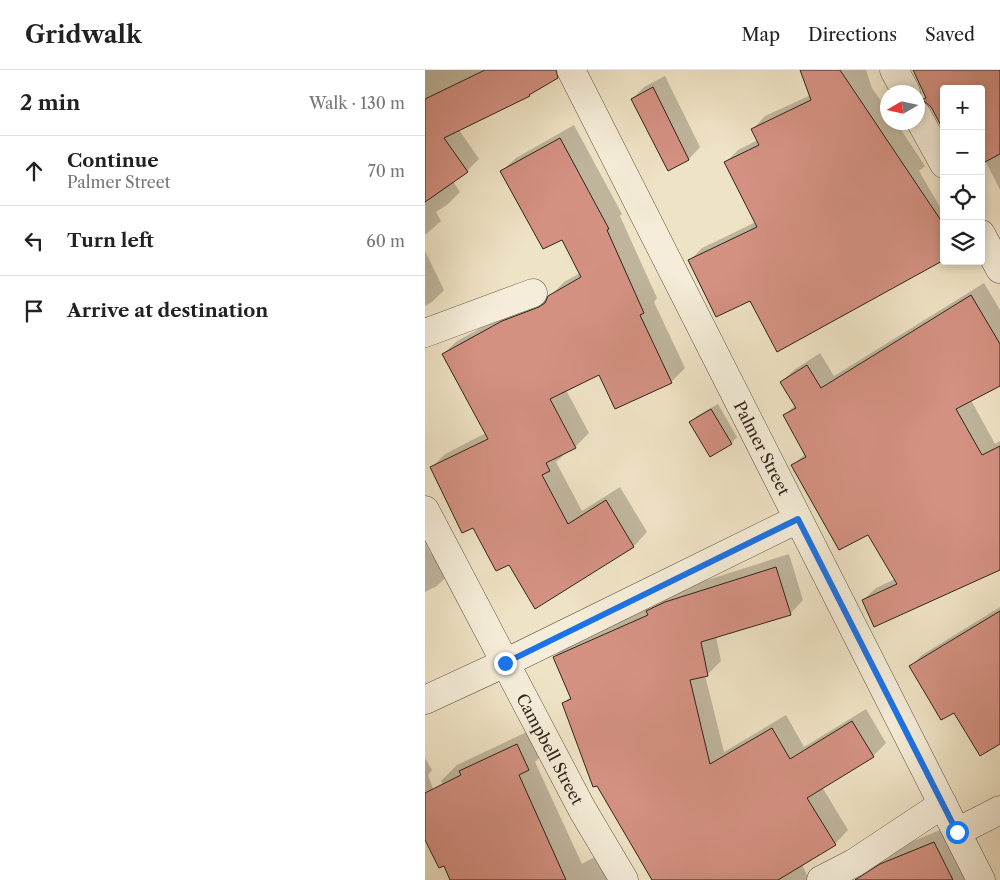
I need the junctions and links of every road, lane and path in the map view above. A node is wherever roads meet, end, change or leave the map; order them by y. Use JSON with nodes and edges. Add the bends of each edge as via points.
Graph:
{"nodes":[{"id":1,"x":571,"y":70,"type":"edge"},
{"id":2,"x":894,"y":70,"type":"edge"},
{"id":3,"x":902,"y":85,"type":"edge"},
{"id":4,"x":925,"y":130,"type":"edge"},
{"id":5,"x":940,"y":157,"type":"edge"},
{"id":6,"x":985,"y":241,"type":"edge"},
{"id":7,"x":1000,"y":269,"type":"edge"},
{"id":8,"x":533,"y":292,"type":"dead end"},
{"id":9,"x":425,"y":333,"type":"edge"},
{"id":10,"x":425,"y":510,"type":"edge"},
{"id":11,"x":798,"y":519,"type":"junction"},
{"id":12,"x":505,"y":663,"type":"junction"},
{"id":13,"x":425,"y":700,"type":"edge"},
{"id":14,"x":943,"y":804,"type":"junction"},
{"id":15,"x":1000,"y":810,"type":"edge"},
{"id":16,"x":957,"y":832,"type":"junction"},
{"id":17,"x":625,"y":880,"type":"edge"},
{"id":18,"x":821,"y":880,"type":"edge"},
{"id":19,"x":981,"y":880,"type":"edge"}],
"edges":[{"from":1,"to":11,"type":"street","name":"Palmer Street"},
{"from":2,"to":3,"type":"street"},
{"from":4,"to":5,"type":"street"},
{"from":6,"to":7,"type":"street"},
{"from":8,"to":9,"type":"street"},
{"from":10,"to":12,"type":"street","name":"Campbell Street"},
{"from":11,"to":12,"type":"street"},
{"from":11,"to":14,"type":"street","name":"Palmer Street"},
{"from":12,"to":13,"type":"street"},
{"from":12,"to":17,"type":"street","name":"Campbell Street","via":[[582,809]]},
{"from":14,"to":16,"type":"street","name":"Palmer Street"},
{"from":14,"to":18,"type":"street","via":[[854,863]]},
{"from":15,"to":16,"type":"street"},
{"from":16,"to":19,"type":"street","name":"Palmer Street"}]}
